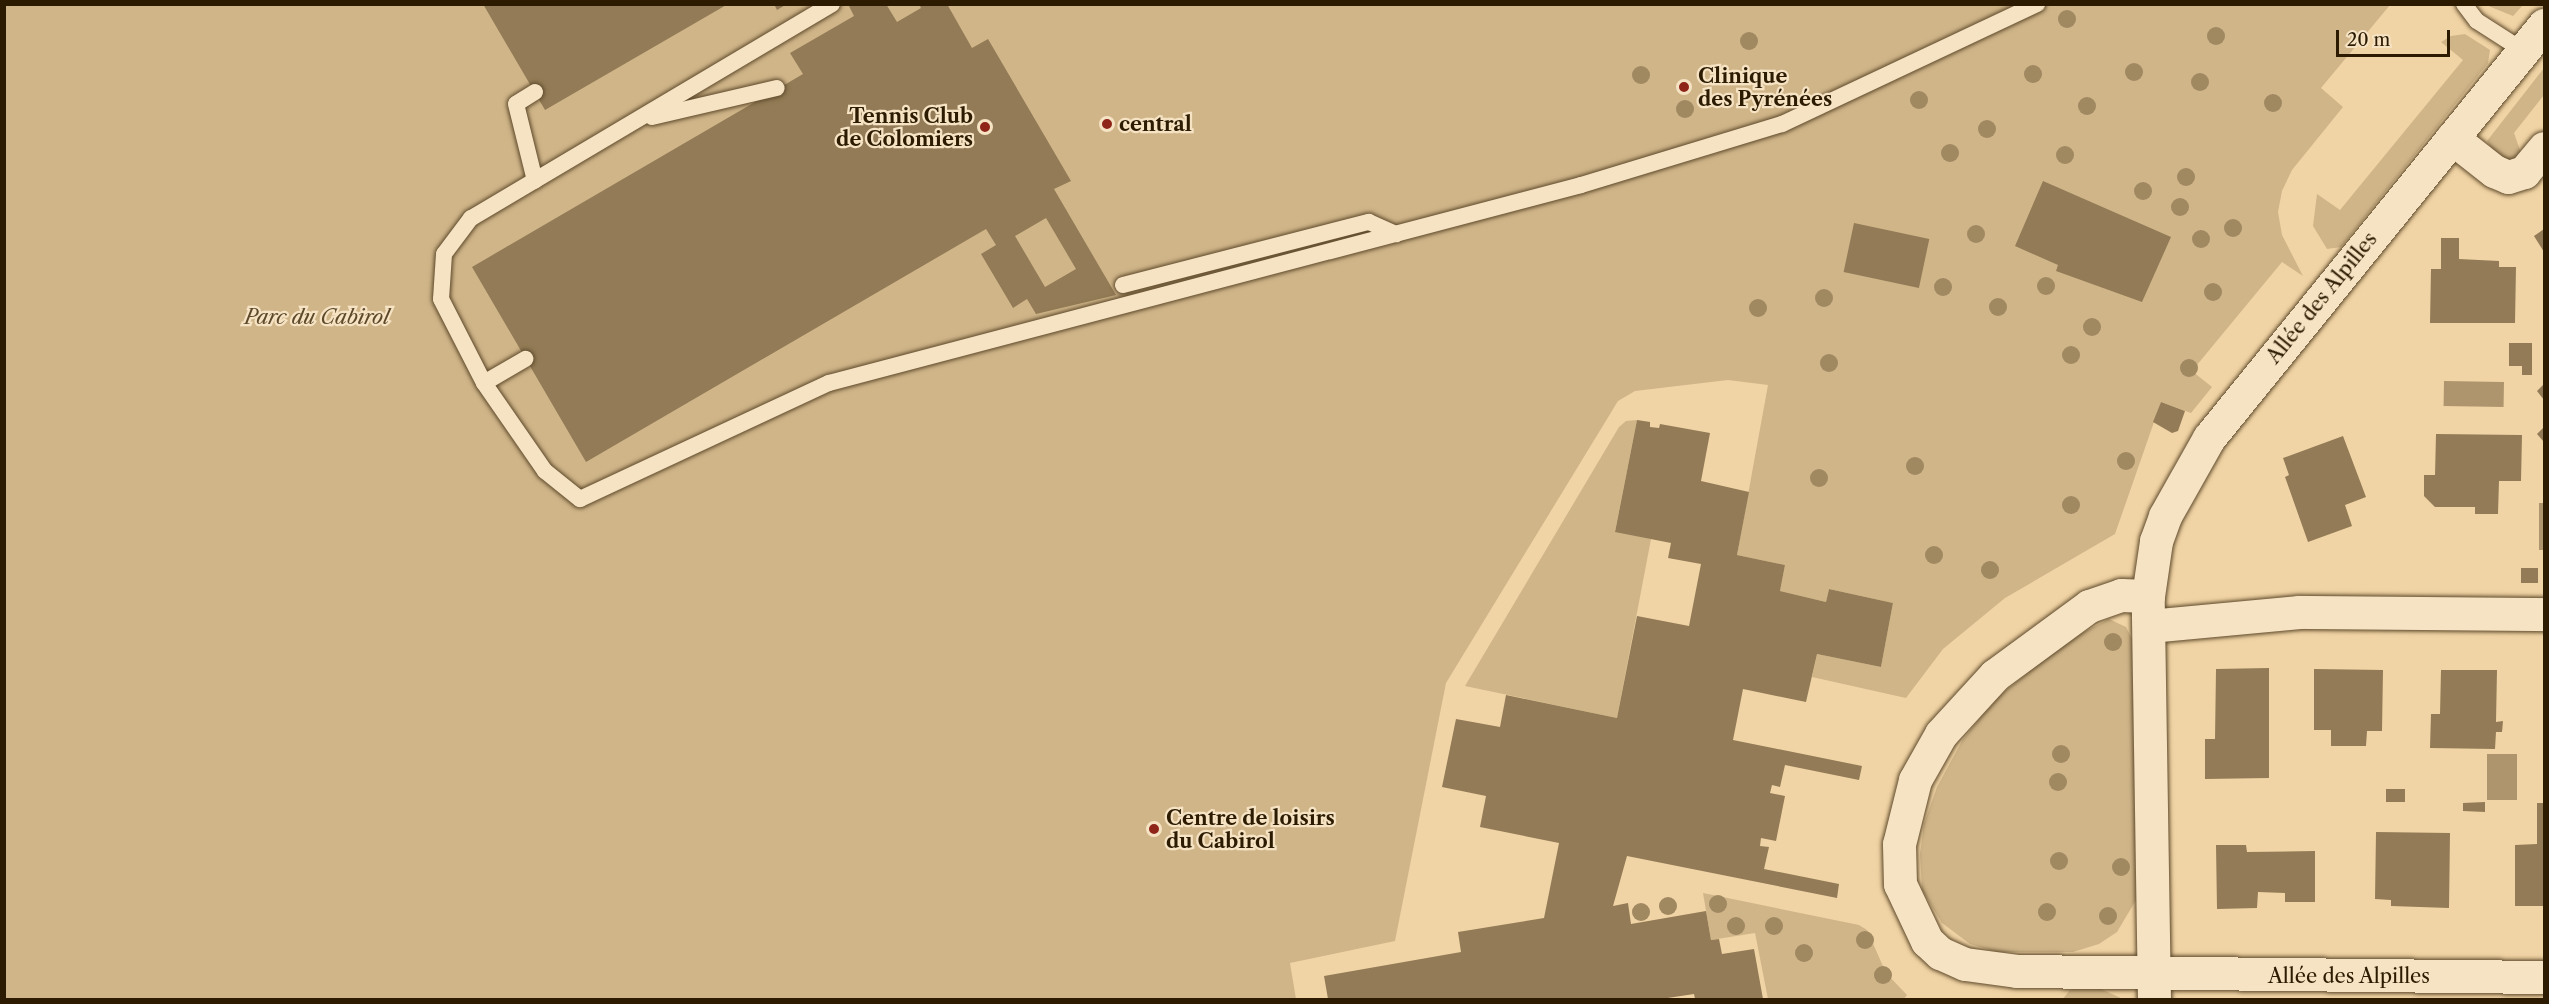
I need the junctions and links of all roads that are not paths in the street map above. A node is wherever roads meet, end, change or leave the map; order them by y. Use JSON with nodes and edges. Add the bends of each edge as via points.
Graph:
{"nodes":[{"id":1,"x":832,"y":4,"type":"edge"},
{"id":2,"x":2037,"y":4,"type":"edge"},
{"id":3,"x":2464,"y":4,"type":"edge"},
{"id":4,"x":2538,"y":36,"type":"edge"},
{"id":5,"x":777,"y":88,"type":"dead end"},
{"id":6,"x":535,"y":92,"type":"dead end"},
{"id":7,"x":636,"y":120,"type":"junction"},
{"id":8,"x":2452,"y":138,"type":"junction"},
{"id":9,"x":2544,"y":148,"type":"edge"},
{"id":10,"x":535,"y":181,"type":"junction"},
{"id":11,"x":1396,"y":234,"type":"junction"},
{"id":12,"x":1123,"y":285,"type":"dead end"},
{"id":13,"x":525,"y":359,"type":"dead end"},
{"id":14,"x":484,"y":383,"type":"junction"},
{"id":15,"x":2148,"y":611,"type":"junction"},
{"id":16,"x":2544,"y":614,"type":"edge"},
{"id":17,"x":2544,"y":977,"type":"edge"},
{"id":18,"x":2154,"y":986,"type":"edge"}],
"edges":[{"from":1,"to":7,"type":"lane"},
{"from":2,"to":11,"type":"lane","via":[[1782,124],[1581,185]]},
{"from":3,"to":4,"type":"lane","via":[[2477,21]]},
{"from":4,"to":8,"type":"street","name":"Allée des Alpilles"},
{"from":5,"to":7,"type":"lane"},
{"from":6,"to":10,"type":"lane","via":[[516,104]]},
{"from":7,"to":10,"type":"lane"},
{"from":8,"to":9,"type":"street","via":[[2494,171],[2508,177],[2524,172]]},
{"from":8,"to":15,"type":"street","name":"Allée des Alpilles","via":[[2209,438],[2162,524],[2151,562]]},
{"from":10,"to":14,"type":"lane","via":[[471,218],[444,254],[441,299]]},
{"from":11,"to":12,"type":"lane","via":[[1370,222]]},
{"from":11,"to":14,"type":"lane","via":[[829,383],[580,499],[545,471]]},
{"from":13,"to":14,"type":"lane"},
{"from":15,"to":16,"type":"street","name":"Allée des Alpilles"},
{"from":15,"to":18,"type":"street","name":"Allée des Alpilles"},
{"from":15,"to":18,"type":"street","name":"Allée des Alpilles","via":[[2121,596],[2089,606],[1976,692],[1941,734],[1915,780],[1904,815],[1899,864],[1900,884],[1927,941],[1940,953],[1965,964]]},
{"from":17,"to":18,"type":"street","name":"Allée des Alpilles"}]}
